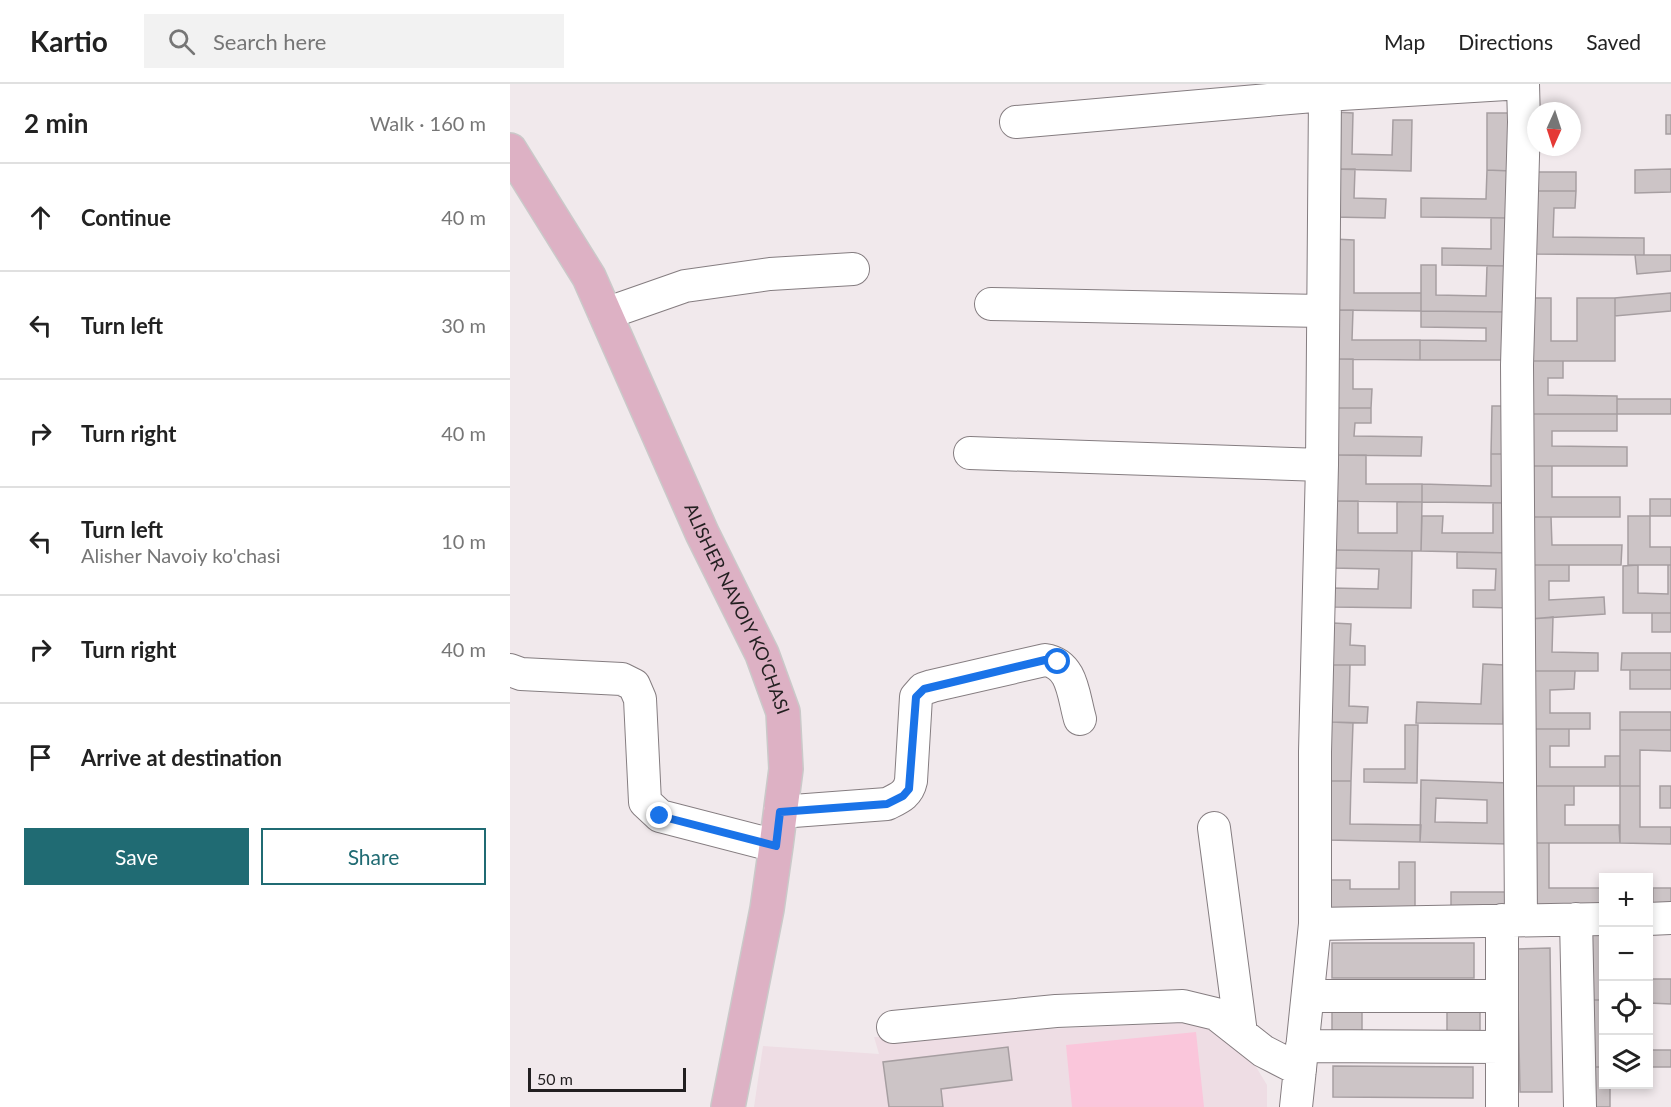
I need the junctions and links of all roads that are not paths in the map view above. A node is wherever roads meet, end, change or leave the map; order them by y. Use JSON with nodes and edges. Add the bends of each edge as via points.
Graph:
{"nodes":[{"id":1,"x":1506,"y":84,"type":"edge"},
{"id":2,"x":1523,"y":84,"type":"edge"},
{"id":3,"x":1325,"y":95,"type":"junction"},
{"id":4,"x":1016,"y":122,"type":"dead end"},
{"id":5,"x":510,"y":150,"type":"edge"},
{"id":6,"x":853,"y":269,"type":"dead end"},
{"id":7,"x":991,"y":304,"type":"dead end"},
{"id":8,"x":1322,"y":311,"type":"junction"},
{"id":9,"x":605,"y":314,"type":"junction"},
{"id":10,"x":970,"y":453,"type":"dead end"},
{"id":11,"x":1322,"y":465,"type":"junction"},
{"id":12,"x":510,"y":670,"type":"edge"},
{"id":13,"x":1080,"y":719,"type":"dead end"},
{"id":14,"x":780,"y":812,"type":"junction"},
{"id":15,"x":1214,"y":828,"type":"dead end"},
{"id":16,"x":776,"y":846,"type":"junction"},
{"id":17,"x":1671,"y":918,"type":"edge"},
{"id":18,"x":1511,"y":919,"type":"junction"},
{"id":19,"x":1590,"y":919,"type":"edge"},
{"id":20,"x":1653,"y":919,"type":"edge"},
{"id":21,"x":1315,"y":924,"type":"junction"},
{"id":22,"x":1309,"y":996,"type":"junction"},
{"id":23,"x":1502,"y":996,"type":"junction"},
{"id":24,"x":893,"y":1027,"type":"dead end"},
{"id":25,"x":1241,"y":1033,"type":"junction"},
{"id":26,"x":1502,"y":1047,"type":"junction"},
{"id":27,"x":1301,"y":1058,"type":"junction"},
{"id":28,"x":728,"y":1107,"type":"edge"},
{"id":29,"x":1296,"y":1107,"type":"edge"},
{"id":30,"x":1502,"y":1107,"type":"edge"},
{"id":31,"x":1580,"y":1107,"type":"edge"}],
"edges":[{"from":1,"to":3,"type":"street"},
{"from":2,"to":18,"type":"street"},
{"from":3,"to":4,"type":"street"},
{"from":3,"to":8,"type":"street"},
{"from":5,"to":9,"type":"main road","name":"ALISHER NAVOIY KO'CHASI","via":[[589,277]]},
{"from":6,"to":9,"type":"street","via":[[770,274],[685,286]]},
{"from":7,"to":8,"type":"street"},
{"from":8,"to":11,"type":"street"},
{"from":9,"to":14,"type":"main road","name":"ALISHER NAVOIY KO'CHASI","via":[[702,533],[762,654],[783,711],[786,769]]},
{"from":10,"to":11,"type":"street"},
{"from":11,"to":21,"type":"street"},
{"from":12,"to":16,"type":"street","via":[[521,674],[622,679],[634,685],[640,699],[645,802],[651,809],[660,816]]},
{"from":13,"to":14,"type":"street","via":[[1067,672],[1058,662],[1045,660],[932,686],[916,697],[911,781],[903,796],[887,804]]},
{"from":14,"to":16,"type":"main road","name":"ALISHER NAVOIY KO'CHASI"},
{"from":15,"to":25,"type":"street"},
{"from":16,"to":28,"type":"main road","name":"ALISHER NAVOIY KO'CHASI"},
{"from":17,"to":20,"type":"street"},
{"from":18,"to":19,"type":"street"},
{"from":18,"to":21,"type":"street"},
{"from":18,"to":23,"type":"street"},
{"from":19,"to":31,"type":"street"},
{"from":21,"to":22,"type":"street"},
{"from":22,"to":23,"type":"street"},
{"from":22,"to":27,"type":"street"},
{"from":23,"to":26,"type":"street"},
{"from":24,"to":25,"type":"street","via":[[1056,1011],[1184,1006],[1216,1014]]},
{"from":25,"to":27,"type":"street","via":[[1263,1051]]},
{"from":26,"to":27,"type":"street"},
{"from":26,"to":30,"type":"street"},
{"from":27,"to":29,"type":"street"}]}
